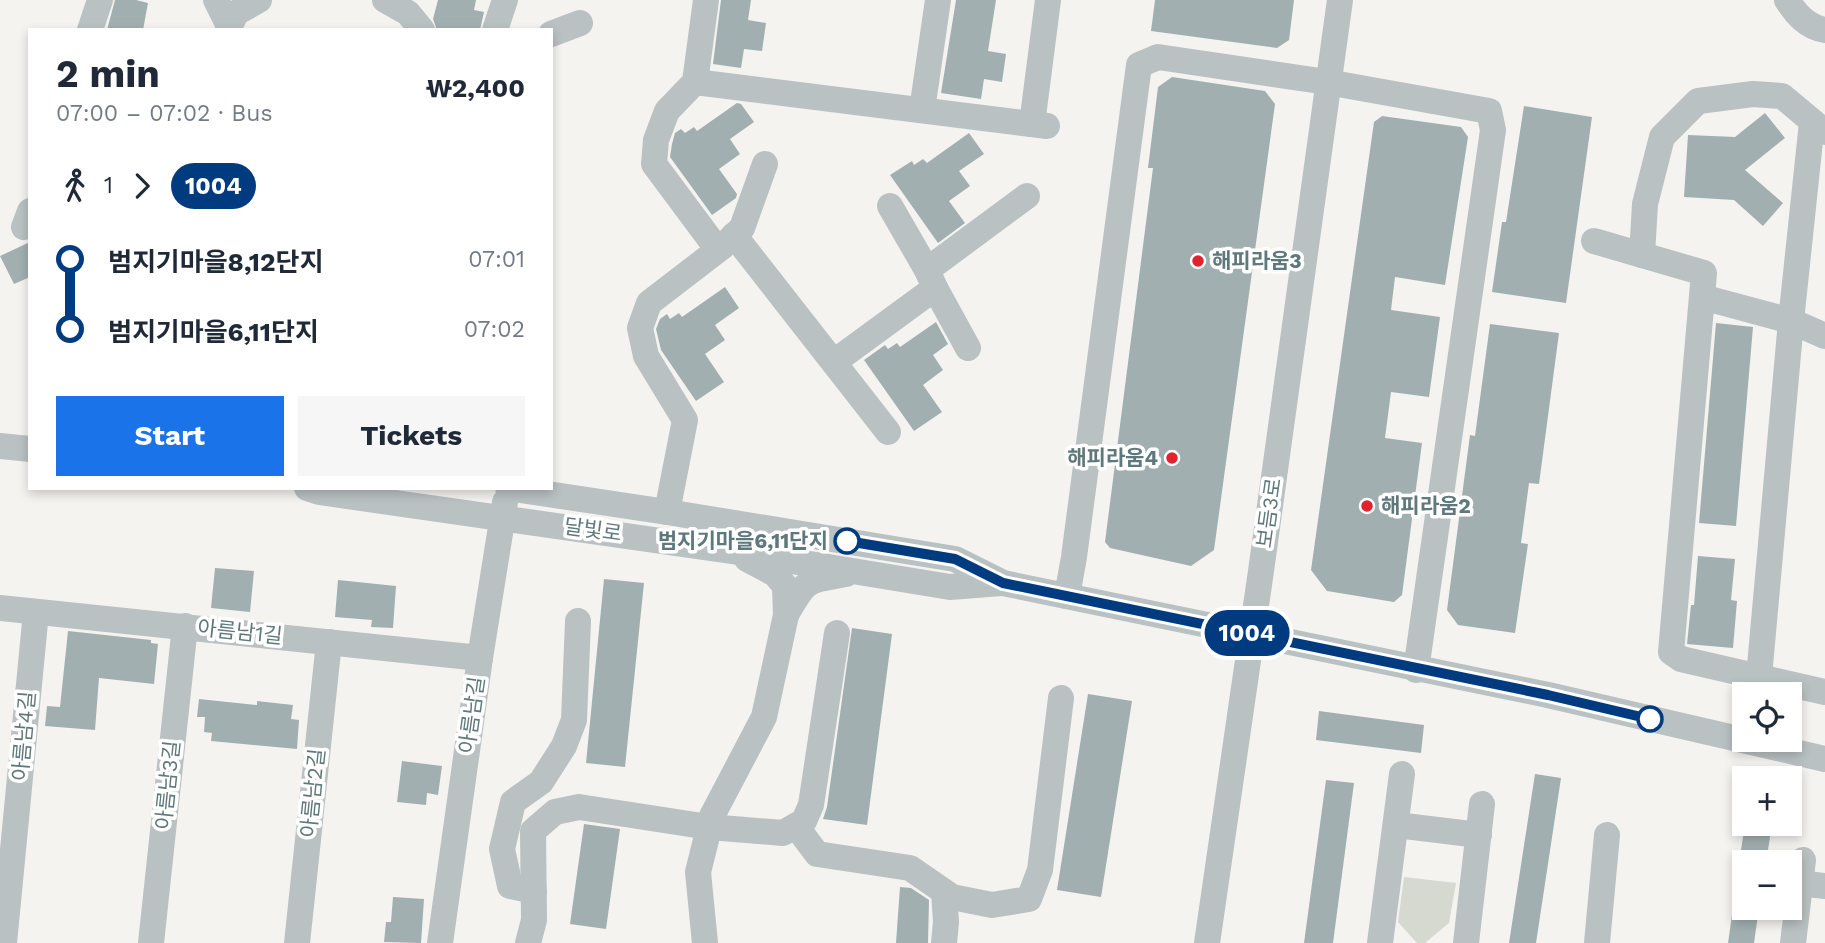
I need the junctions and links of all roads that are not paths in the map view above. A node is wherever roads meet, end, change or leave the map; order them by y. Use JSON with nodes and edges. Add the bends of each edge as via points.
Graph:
{"nodes":[{"id":1,"x":100,"y":0,"type":"edge"},
{"id":2,"x":192,"y":0,"type":"edge"},
{"id":3,"x":260,"y":0,"type":"edge"},
{"id":4,"x":505,"y":0,"type":"edge"},
{"id":5,"x":706,"y":0,"type":"edge"},
{"id":6,"x":938,"y":0,"type":"edge"},
{"id":7,"x":1048,"y":0,"type":"edge"},
{"id":8,"x":1340,"y":0,"type":"edge"},
{"id":9,"x":1787,"y":0,"type":"edge"},
{"id":10,"x":223,"y":16,"type":"edge"},
{"id":11,"x":580,"y":23,"type":"dead end"},
{"id":12,"x":91,"y":28,"type":"edge"},
{"id":13,"x":496,"y":28,"type":"edge"},
{"id":14,"x":1825,"y":30,"type":"edge"},
{"id":15,"x":553,"y":33,"type":"edge"},
{"id":16,"x":695,"y":82,"type":"junction"},
{"id":17,"x":1327,"y":82,"type":"junction"},
{"id":18,"x":922,"y":110,"type":"junction"},
{"id":19,"x":1819,"y":127,"type":"edge"},
{"id":20,"x":765,"y":164,"type":"dead end"},
{"id":21,"x":1027,"y":196,"type":"dead end"},
{"id":22,"x":890,"y":206,"type":"dead end"},
{"id":23,"x":1594,"y":241,"type":"dead end"},
{"id":24,"x":726,"y":243,"type":"junction"},
{"id":25,"x":1642,"y":256,"type":"junction"},
{"id":26,"x":931,"y":279,"type":"junction"},
{"id":27,"x":1702,"y":297,"type":"junction"},
{"id":28,"x":1791,"y":321,"type":"junction"},
{"id":29,"x":1825,"y":336,"type":"edge"},
{"id":30,"x":968,"y":348,"type":"dead end"},
{"id":31,"x":834,"y":362,"type":"junction"},
{"id":32,"x":888,"y":432,"type":"dead end"},
{"id":33,"x":0,"y":446,"type":"edge"},
{"id":34,"x":28,"y":449,"type":"edge"},
{"id":35,"x":313,"y":490,"type":"edge"},
{"id":36,"x":507,"y":490,"type":"edge"},
{"id":37,"x":520,"y":490,"type":"edge"},
{"id":38,"x":667,"y":512,"type":"junction"},
{"id":39,"x":503,"y":517,"type":"junction"},
{"id":40,"x":731,"y":551,"type":"junction"},
{"id":41,"x":862,"y":572,"type":"junction"},
{"id":42,"x":1003,"y":583,"type":"junction"},
{"id":43,"x":1067,"y":596,"type":"junction"},
{"id":44,"x":0,"y":608,"type":"edge"},
{"id":45,"x":36,"y":612,"type":"junction"},
{"id":46,"x":786,"y":615,"type":"junction"},
{"id":47,"x":578,"y":621,"type":"dead end"},
{"id":48,"x":186,"y":626,"type":"junction"},
{"id":49,"x":837,"y":633,"type":"dead end"},
{"id":50,"x":1251,"y":634,"type":"junction"},
{"id":51,"x":328,"y":642,"type":"junction"},
{"id":52,"x":480,"y":658,"type":"junction"},
{"id":53,"x":1416,"y":670,"type":"junction"},
{"id":54,"x":1759,"y":677,"type":"junction"},
{"id":55,"x":1825,"y":692,"type":"edge"},
{"id":56,"x":1061,"y":698,"type":"dead end"},
{"id":57,"x":1825,"y":759,"type":"edge"},
{"id":58,"x":1402,"y":774,"type":"dead end"},
{"id":59,"x":1482,"y":804,"type":"dead end"},
{"id":60,"x":1396,"y":824,"type":"junction"},
{"id":61,"x":796,"y":826,"type":"junction"},
{"id":62,"x":709,"y":827,"type":"junction"},
{"id":63,"x":1479,"y":835,"type":"junction"},
{"id":64,"x":1606,"y":835,"type":"dead end"},
{"id":65,"x":1809,"y":876,"type":"edge"},
{"id":66,"x":534,"y":891,"type":"junction"},
{"id":67,"x":944,"y":892,"type":"junction"},
{"id":68,"x":4,"y":943,"type":"edge"},
{"id":69,"x":151,"y":943,"type":"edge"},
{"id":70,"x":297,"y":943,"type":"edge"},
{"id":71,"x":440,"y":943,"type":"edge"},
{"id":72,"x":528,"y":943,"type":"edge"},
{"id":73,"x":705,"y":943,"type":"edge"},
{"id":74,"x":944,"y":943,"type":"edge"},
{"id":75,"x":1207,"y":943,"type":"edge"},
{"id":76,"x":1380,"y":943,"type":"edge"},
{"id":77,"x":1466,"y":943,"type":"edge"},
{"id":78,"x":1597,"y":943,"type":"edge"},
{"id":79,"x":1793,"y":943,"type":"edge"}],
"edges":[{"from":1,"to":12,"type":"street"},
{"from":2,"to":10,"type":"street"},
{"from":3,"to":10,"type":"street"},
{"from":4,"to":13,"type":"street"},
{"from":5,"to":16,"type":"street"},
{"from":6,"to":18,"type":"street"},
{"from":7,"to":18,"type":"street","via":[[1040,125]]},
{"from":8,"to":17,"type":"street","name":"보듬3로"},
{"from":9,"to":14,"type":"street","via":[[1797,15]]},
{"from":11,"to":15,"type":"street"},
{"from":16,"to":18,"type":"street"},
{"from":16,"to":24,"type":"street","via":[[667,111],[653,164]]},
{"from":17,"to":43,"type":"street","via":[[1158,57],[1139,65]]},
{"from":17,"to":50,"type":"street","name":"보듬3로"},
{"from":17,"to":53,"type":"street","via":[[1489,111],[1493,130]]},
{"from":19,"to":25,"type":"street","via":[[1782,96],[1753,94],[1698,101],[1662,137],[1645,204]]},
{"from":19,"to":28,"type":"street"},
{"from":20,"to":24,"type":"street","via":[[742,228]]},
{"from":21,"to":26,"type":"street"},
{"from":22,"to":26,"type":"street"},
{"from":23,"to":25,"type":"street"},
{"from":24,"to":31,"type":"street"},
{"from":24,"to":38,"type":"street","via":[[649,303],[640,328],[646,356],[685,420]]},
{"from":25,"to":27,"type":"street","via":[[1704,273]]},
{"from":26,"to":30,"type":"street"},
{"from":26,"to":31,"type":"street"},
{"from":27,"to":28,"type":"street"},
{"from":27,"to":54,"type":"street","via":[[1671,652],[1682,659]]},
{"from":28,"to":29,"type":"street"},
{"from":28,"to":54,"type":"street"},
{"from":31,"to":32,"type":"street"},
{"from":33,"to":34,"type":"street"},
{"from":35,"to":39,"type":"street","name":"달빛로"},
{"from":36,"to":39,"type":"street","name":"아름남길"},
{"from":37,"to":38,"type":"street","name":"달빛로"},
{"from":38,"to":42,"type":"street","name":"달빛로","via":[[955,559]]},
{"from":39,"to":40,"type":"street","name":"달빛로"},
{"from":39,"to":52,"type":"street","name":"아름남길"},
{"from":40,"to":41,"type":"street","name":"달빛로"},
{"from":40,"to":46,"type":"street","via":[[775,574],[785,586]]},
{"from":41,"to":42,"type":"street","name":"달빛로","via":[[950,587]]},
{"from":41,"to":46,"type":"street","via":[[808,583]]},
{"from":42,"to":43,"type":"street","name":"달빛로"},
{"from":43,"to":50,"type":"street","name":"달빛로"},
{"from":44,"to":45,"type":"street","name":"아름남1길"},
{"from":45,"to":48,"type":"street","name":"아름남1길"},
{"from":45,"to":68,"type":"street","name":"아름남4길"},
{"from":46,"to":62,"type":"street","via":[[764,717]]},
{"from":47,"to":66,"type":"street","via":[[574,720],[541,782],[513,802],[502,849],[510,886]]},
{"from":48,"to":51,"type":"street","name":"아름남1길"},
{"from":48,"to":69,"type":"street","name":"아름남3길"},
{"from":49,"to":61,"type":"street","via":[[811,804],[804,821]]},
{"from":50,"to":53,"type":"street","name":"달빛로"},
{"from":50,"to":75,"type":"street","name":"보듬3로"},
{"from":51,"to":52,"type":"street","name":"아름남1길"},
{"from":51,"to":70,"type":"street","name":"아름남2길"},
{"from":52,"to":71,"type":"street","name":"아름남길"},
{"from":53,"to":57,"type":"street","name":"달빛로","via":[[1548,695]]},
{"from":54,"to":55,"type":"street"},
{"from":56,"to":67,"type":"street","via":[[1040,870],[1029,899],[992,905]]},
{"from":58,"to":60,"type":"street"},
{"from":59,"to":63,"type":"street"},
{"from":60,"to":63,"type":"street"},
{"from":60,"to":76,"type":"street"},
{"from":61,"to":62,"type":"street","via":[[783,834]]},
{"from":61,"to":67,"type":"street","via":[[817,854],[910,868]]},
{"from":62,"to":66,"type":"street","via":[[579,807],[555,812],[533,831]]},
{"from":62,"to":73,"type":"street","via":[[698,872]]},
{"from":63,"to":77,"type":"street"},
{"from":64,"to":78,"type":"street"},
{"from":65,"to":79,"type":"street"},
{"from":66,"to":72,"type":"street"},
{"from":67,"to":74,"type":"street"}]}
